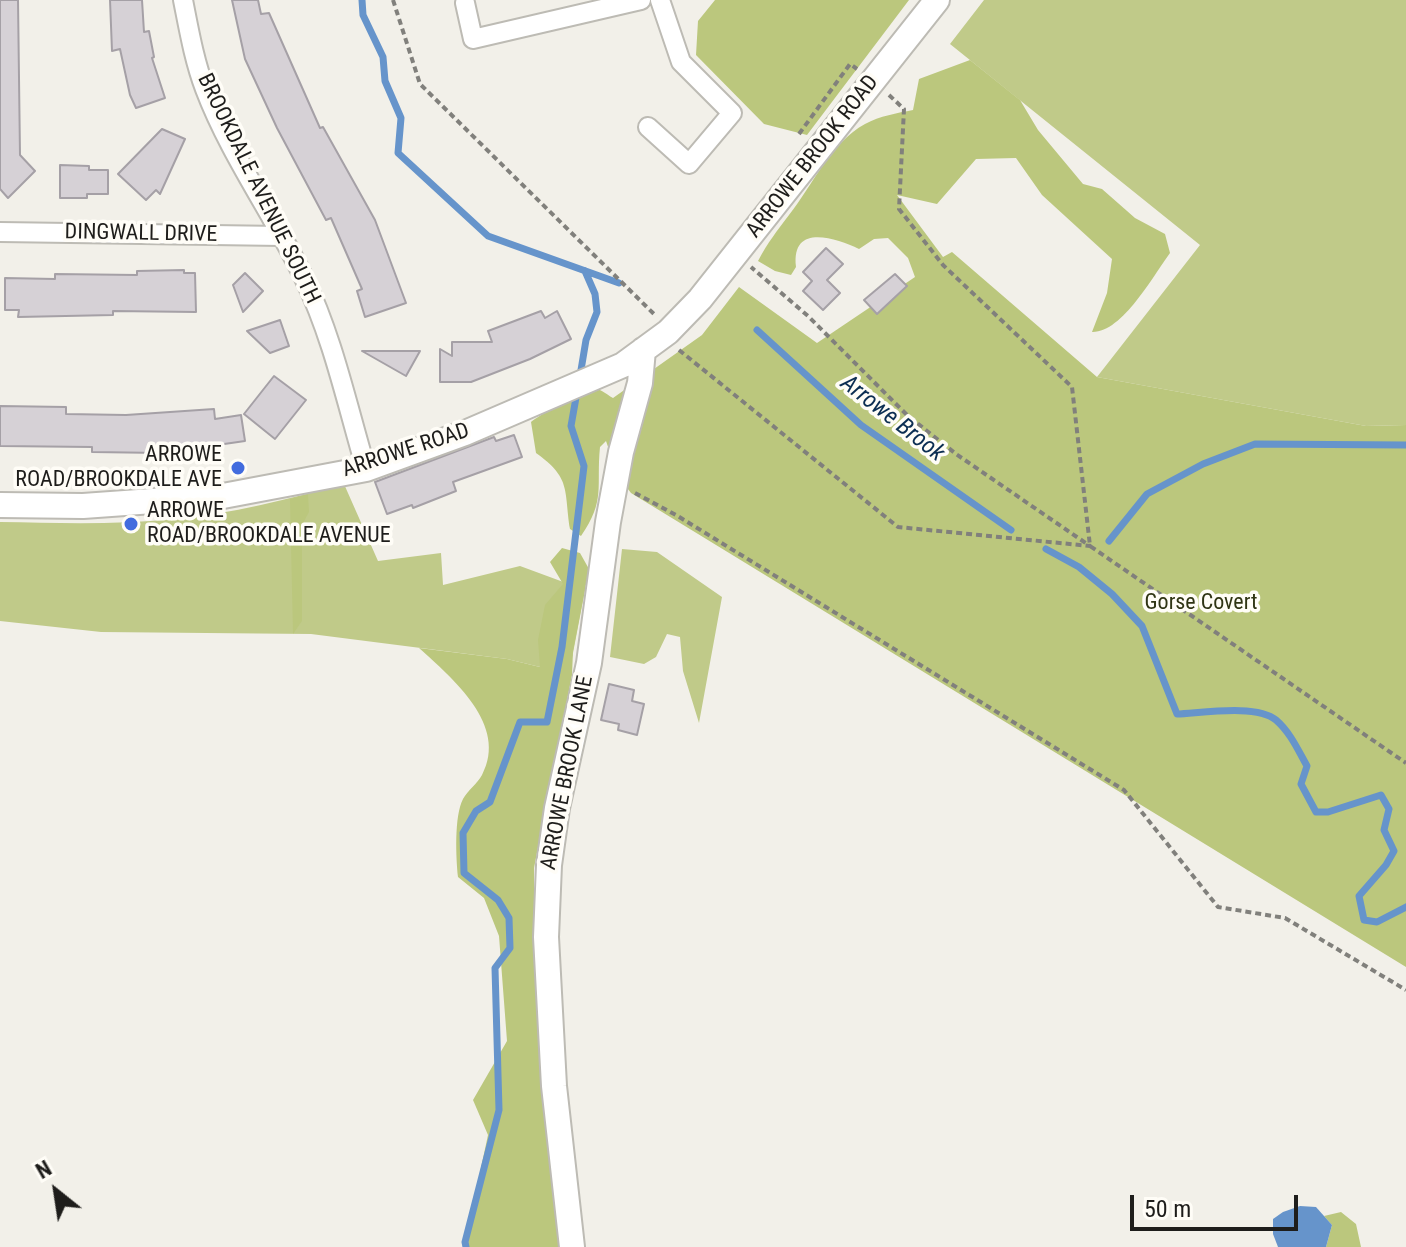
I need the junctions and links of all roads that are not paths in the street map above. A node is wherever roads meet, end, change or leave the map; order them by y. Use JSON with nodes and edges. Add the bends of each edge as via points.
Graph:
{"nodes":[{"id":1,"x":183,"y":0,"type":"edge"},
{"id":2,"x":641,"y":0,"type":"edge"},
{"id":3,"x":660,"y":0,"type":"edge"},
{"id":4,"x":937,"y":0,"type":"edge"},
{"id":5,"x":465,"y":3,"type":"dead end"},
{"id":6,"x":648,"y":127,"type":"dead end"},
{"id":7,"x":0,"y":232,"type":"edge"},
{"id":8,"x":282,"y":236,"type":"junction"},
{"id":9,"x":688,"y":314,"type":"joint"},
{"id":10,"x":653,"y":334,"type":"junction"},
{"id":11,"x":366,"y":469,"type":"junction"},
{"id":12,"x":0,"y":505,"type":"edge"},
{"id":13,"x":572,"y":1247,"type":"edge"}],
"edges":[{"from":1,"to":8,"type":"street","name":"BROOKDALE AVENUE SOUTH","via":[[206,90]]},
{"from":2,"to":5,"type":"street","via":[[473,39]]},
{"from":3,"to":6,"type":"street","via":[[681,62],[732,113],[689,164]]},
{"from":4,"to":9,"type":"street","name":"ARROWE BROOK ROAD"},
{"from":7,"to":8,"type":"street","name":"DINGWALL DRIVE"},
{"from":8,"to":11,"type":"street","name":"BROOKDALE AVENUE SOUTH","via":[[331,346]]},
{"from":9,"to":10,"type":"street","name":"ARROWE ROAD"},
{"from":10,"to":11,"type":"street","name":"ARROWE ROAD","via":[[623,365]]},
{"from":10,"to":13,"type":"street","name":"ARROWE BROOK LANE","via":[[608,522],[589,663],[549,865],[546,937],[553,1071]]},
{"from":11,"to":12,"type":"street","name":"ARROWE ROAD","via":[[223,496],[83,506]]}]}
